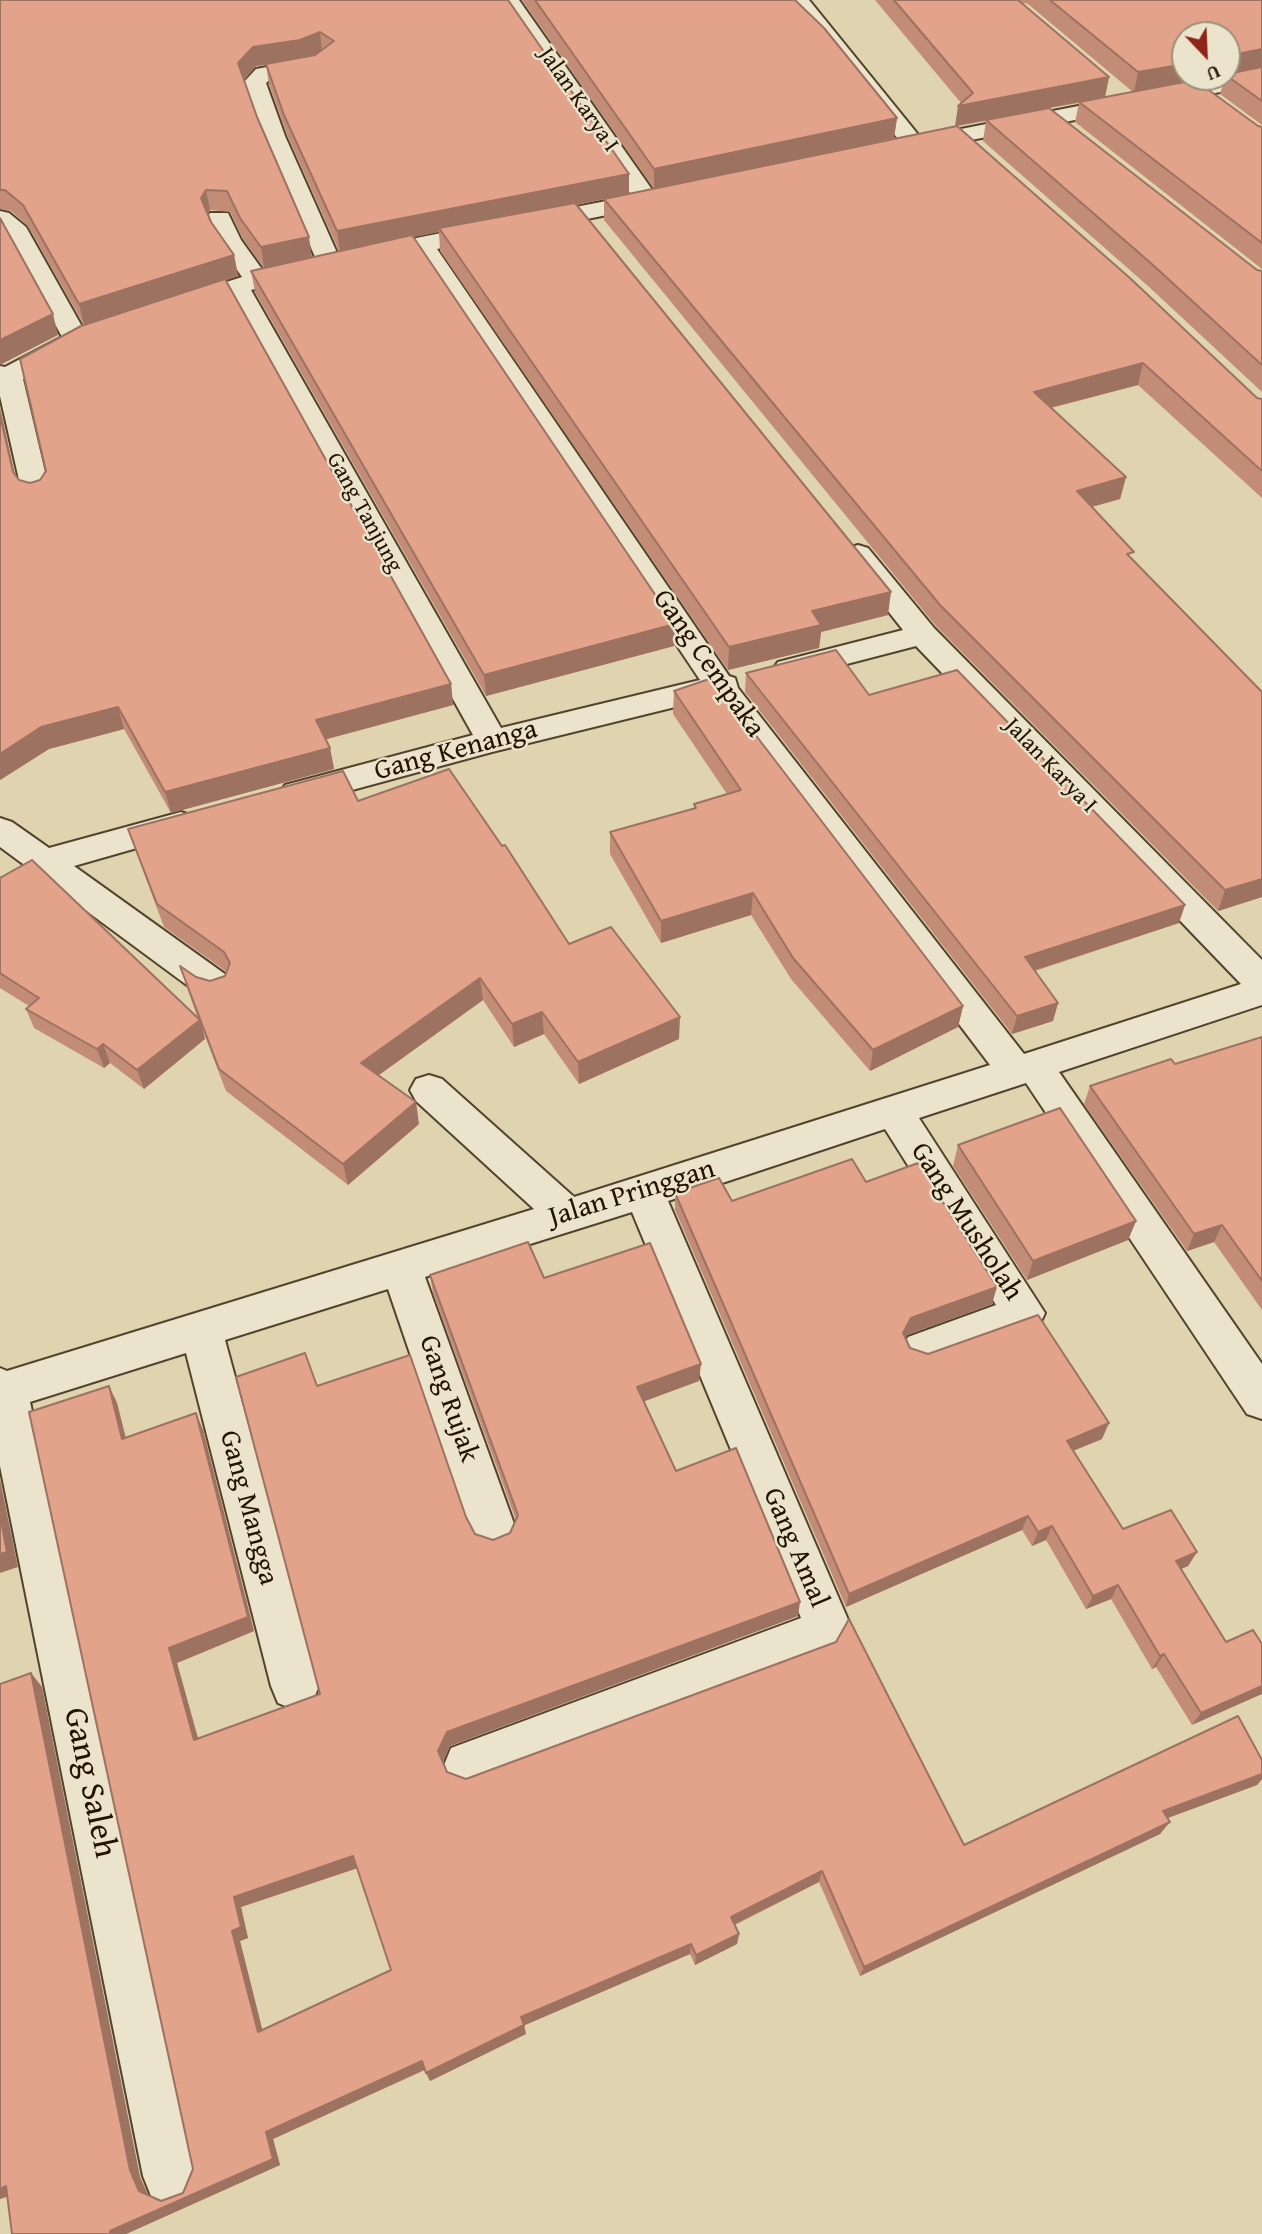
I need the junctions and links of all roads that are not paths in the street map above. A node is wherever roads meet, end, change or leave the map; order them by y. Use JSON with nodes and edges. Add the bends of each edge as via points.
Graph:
{"nodes":[{"id":1,"x":509,"y":0,"type":"edge"},
{"id":2,"x":798,"y":0,"type":"edge"},
{"id":3,"x":323,"y":60,"type":"edge"},
{"id":4,"x":1262,"y":77,"type":"edge"},
{"id":5,"x":1241,"y":82,"type":"edge"},
{"id":6,"x":1109,"y":87,"type":"edge"},
{"id":7,"x":1197,"y":91,"type":"joint"},
{"id":8,"x":1129,"y":104,"type":"junction"},
{"id":9,"x":1217,"y":106,"type":"edge"},
{"id":10,"x":1052,"y":119,"type":"junction"},
{"id":11,"x":1073,"y":135,"type":"edge"},
{"id":12,"x":961,"y":136,"type":"junction"},
{"id":13,"x":914,"y":144,"type":"junction"},
{"id":14,"x":887,"y":150,"type":"edge"},
{"id":15,"x":981,"y":154,"type":"edge"},
{"id":16,"x":674,"y":194,"type":"edge"},
{"id":17,"x":647,"y":200,"type":"junction"},
{"id":18,"x":0,"y":218,"type":"edge"},
{"id":19,"x":219,"y":218,"type":"edge"},
{"id":20,"x":421,"y":244,"type":"junction"},
{"id":21,"x":330,"y":264,"type":"junction"},
{"id":22,"x":246,"y":283,"type":"junction"},
{"id":23,"x":162,"y":310,"type":"edge"},
{"id":24,"x":101,"y":331,"type":"edge"},
{"id":25,"x":76,"y":339,"type":"junction"},
{"id":26,"x":3,"y":377,"type":"edge"},
{"id":27,"x":36,"y":493,"type":"edge"},
{"id":28,"x":835,"y":527,"type":"edge"},
{"id":29,"x":923,"y":635,"type":"junction"},
{"id":30,"x":743,"y":681,"type":"junction"},
{"id":31,"x":492,"y":741,"type":"junction"},
{"id":32,"x":269,"y":801,"type":"edge"},
{"id":33,"x":217,"y":815,"type":"edge"},
{"id":34,"x":0,"y":830,"type":"edge"},
{"id":35,"x":47,"y":861,"type":"junction"},
{"id":36,"x":1262,"y":983,"type":"edge"},
{"id":37,"x":216,"y":987,"type":"edge"},
{"id":38,"x":1262,"y":991,"type":"edge"},
{"id":39,"x":1025,"y":1068,"type":"junction"},
{"id":40,"x":429,"y":1090,"type":"dead end"},
{"id":41,"x":894,"y":1111,"type":"junction"},
{"id":42,"x":644,"y":1192,"type":"junction"},
{"id":43,"x":566,"y":1214,"type":"junction"},
{"id":44,"x":401,"y":1267,"type":"junction"},
{"id":45,"x":201,"y":1329,"type":"junction"},
{"id":46,"x":922,"y":1350,"type":"edge"},
{"id":47,"x":2,"y":1390,"type":"edge"},
{"id":48,"x":1262,"y":1400,"type":"edge"},
{"id":49,"x":494,"y":1532,"type":"dead end"},
{"id":50,"x":295,"y":1686,"type":"dead end"},
{"id":51,"x":468,"y":1765,"type":"dead end"},
{"id":52,"x":172,"y":2176,"type":"dead end"}],
"edges":[{"from":1,"to":17,"type":"street","name":"Jalan Karya I"},
{"from":2,"to":13,"type":"street"},
{"from":3,"to":21,"type":"street","via":[[308,68],[264,74],[255,82]]},
{"from":4,"to":5,"type":"street"},
{"from":6,"to":8,"type":"street"},
{"from":7,"to":8,"type":"street"},
{"from":7,"to":9,"type":"street"},
{"from":8,"to":10,"type":"street"},
{"from":10,"to":11,"type":"street"},
{"from":10,"to":12,"type":"street"},
{"from":12,"to":13,"type":"street"},
{"from":12,"to":15,"type":"street"},
{"from":13,"to":14,"type":"street"},
{"from":16,"to":17,"type":"street"},
{"from":17,"to":20,"type":"street","via":[[591,225]]},
{"from":18,"to":25,"type":"street","via":[[17,232]]},
{"from":19,"to":22,"type":"street","name":"Gang Tanjung"},
{"from":20,"to":21,"type":"street"},
{"from":20,"to":30,"type":"street","name":"Gang Cempaka"},
{"from":21,"to":22,"type":"street"},
{"from":22,"to":23,"type":"street"},
{"from":22,"to":31,"type":"street","name":"Gang Tanjung"},
{"from":24,"to":25,"type":"street"},
{"from":25,"to":26,"type":"street"},
{"from":26,"to":27,"type":"street"},
{"from":28,"to":29,"type":"street","name":"Jalan Karya I"},
{"from":29,"to":30,"type":"street","name":"Gang Kenanga"},
{"from":29,"to":36,"type":"street","name":"Jalan Karya I"},
{"from":30,"to":31,"type":"street","name":"Gang Kenanga"},
{"from":30,"to":39,"type":"street","name":"Gang Cempaka"},
{"from":31,"to":32,"type":"street","name":"Gang Kenanga"},
{"from":33,"to":35,"type":"street"},
{"from":34,"to":35,"type":"street"},
{"from":35,"to":37,"type":"street"},
{"from":38,"to":39,"type":"street","name":"Jalan Pringgan"},
{"from":39,"to":41,"type":"street","name":"Jalan Pringgan"},
{"from":39,"to":48,"type":"street","name":"Gang Cempaka"},
{"from":40,"to":43,"type":"street"},
{"from":41,"to":42,"type":"street","name":"Jalan Pringgan"},
{"from":41,"to":46,"type":"street","name":"Gang Musholah","via":[[1024,1313]]},
{"from":42,"to":43,"type":"street","name":"Jalan Pringgan"},
{"from":42,"to":51,"type":"street","name":"Gang Amal","via":[[826,1622],[816,1638]]},
{"from":43,"to":44,"type":"street","name":"Jalan Pringgan"},
{"from":44,"to":45,"type":"street","name":"Jalan Pringgan"},
{"from":44,"to":49,"type":"street","name":"Gang Rujak"},
{"from":45,"to":47,"type":"street","name":"Jalan Pringgan"},
{"from":45,"to":50,"type":"street","name":"Gang Mangga"},
{"from":47,"to":52,"type":"street","name":"Gang Saleh"}]}
